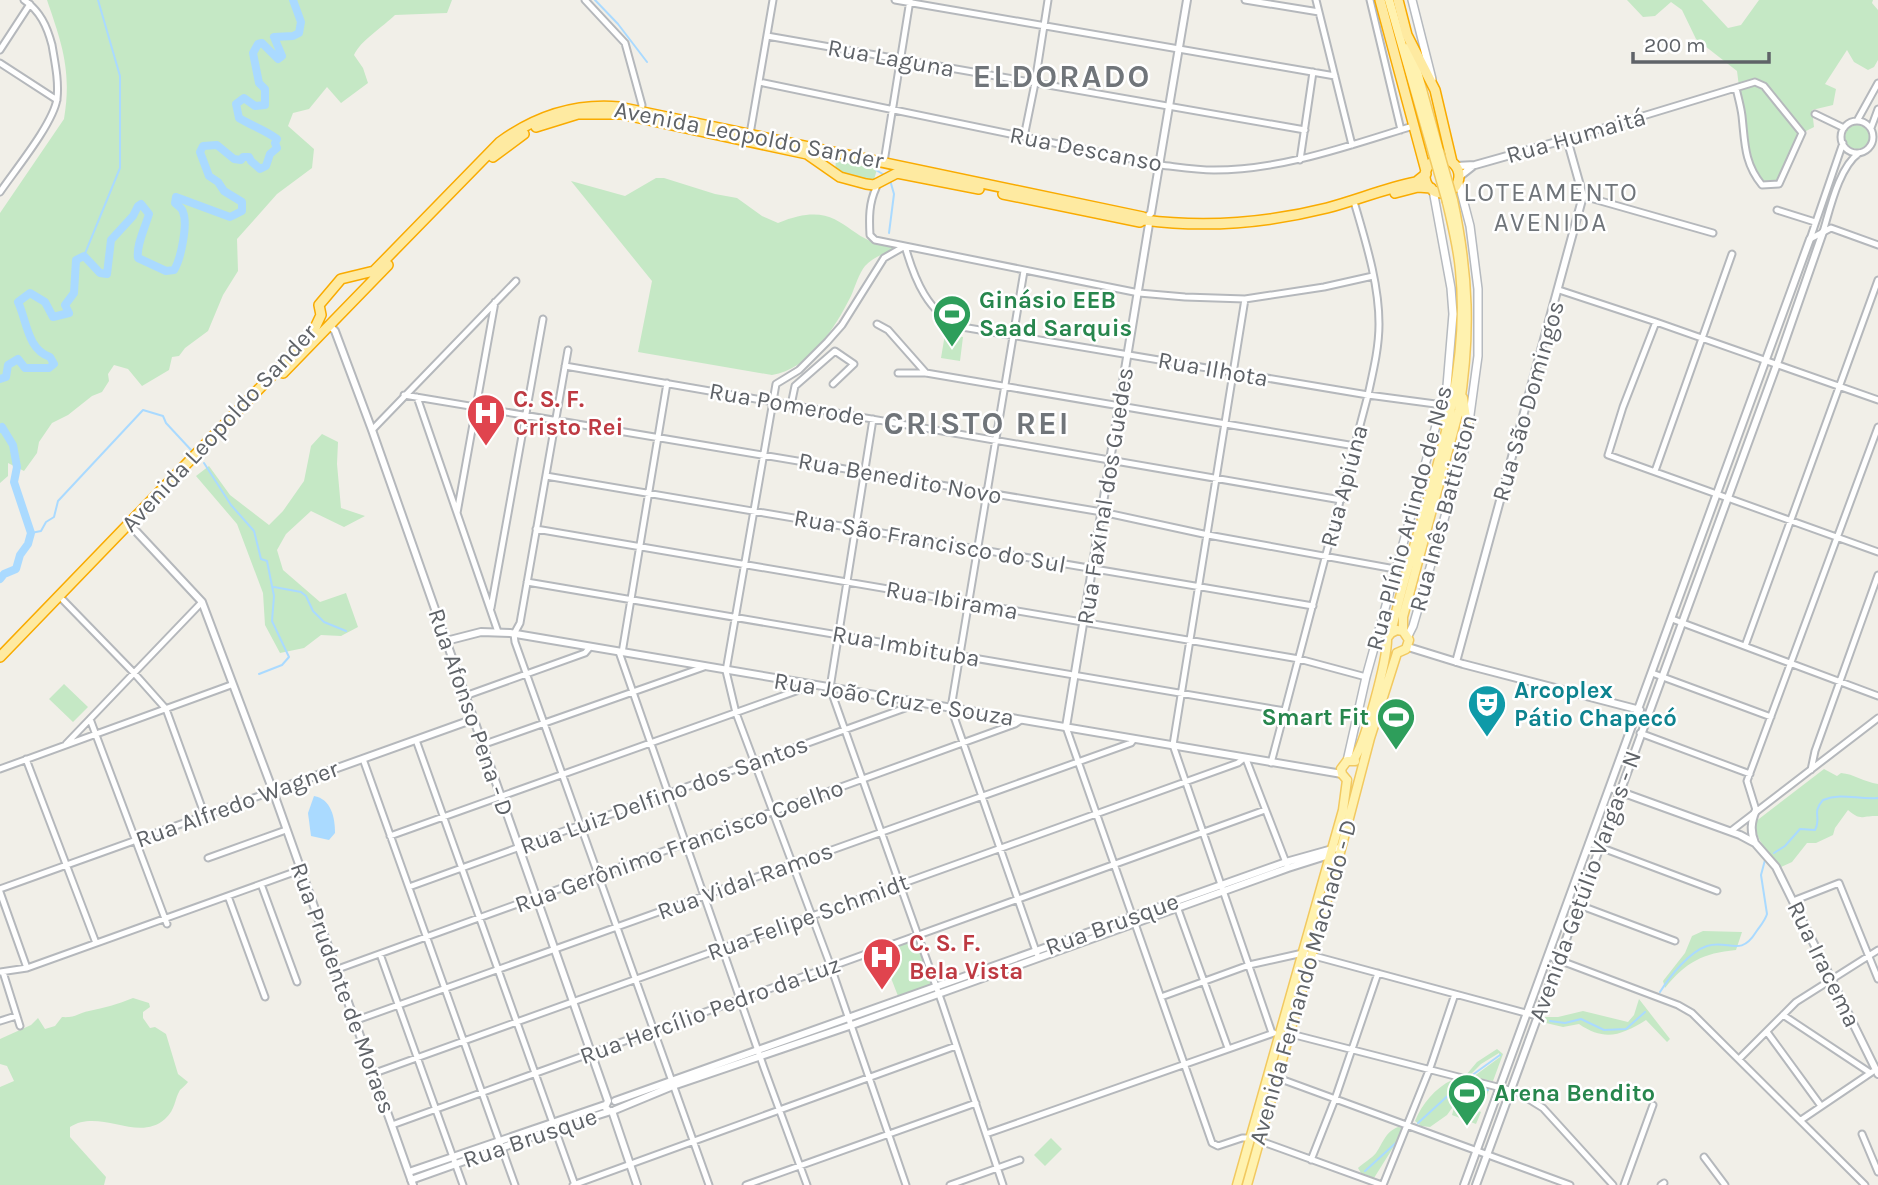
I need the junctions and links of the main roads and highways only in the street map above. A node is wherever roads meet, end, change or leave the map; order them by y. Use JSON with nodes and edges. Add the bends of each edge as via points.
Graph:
{"nodes":[{"id":1,"x":1380,"y":0,"type":"edge"},
{"id":2,"x":1389,"y":0,"type":"edge"},
{"id":3,"x":1398,"y":0,"type":"edge"},
{"id":4,"x":1412,"y":0,"type":"edge"},
{"id":5,"x":1407,"y":35,"type":"junction"},
{"id":6,"x":1435,"y":90,"type":"junction"},
{"id":7,"x":1419,"y":149,"type":"junction"},
{"id":8,"x":1436,"y":152,"type":"junction"},
{"id":9,"x":841,"y":154,"type":"junction"},
{"id":10,"x":884,"y":162,"type":"junction"},
{"id":11,"x":1454,"y":164,"type":"junction"},
{"id":12,"x":1426,"y":172,"type":"junction"},
{"id":13,"x":835,"y":175,"type":"junction"},
{"id":14,"x":1459,"y":178,"type":"junction"},
{"id":15,"x":877,"y":183,"type":"junction"},
{"id":16,"x":1405,"y":184,"type":"junction"},
{"id":17,"x":1432,"y":189,"type":"junction"},
{"id":18,"x":1450,"y":201,"type":"junction"},
{"id":19,"x":1147,"y":222,"type":"junction"},
{"id":20,"x":346,"y":277,"type":"junction"},
{"id":21,"x":362,"y":292,"type":"junction"},
{"id":22,"x":321,"y":316,"type":"junction"},
{"id":23,"x":330,"y":326,"type":"junction"},
{"id":24,"x":1462,"y":391,"type":"junction"},
{"id":25,"x":1442,"y":406,"type":"junction"},
{"id":26,"x":1468,"y":430,"type":"junction"},
{"id":27,"x":1438,"y":463,"type":"junction"},
{"id":28,"x":1391,"y":633,"type":"junction"},
{"id":29,"x":1406,"y":634,"type":"junction"},
{"id":30,"x":1387,"y":645,"type":"junction"},
{"id":31,"x":1397,"y":653,"type":"junction"},
{"id":32,"x":0,"y":657,"type":"edge"},
{"id":33,"x":0,"y":664,"type":"edge"},
{"id":34,"x":1350,"y":760,"type":"junction"},
{"id":35,"x":1362,"y":768,"type":"junction"},
{"id":36,"x":1344,"y":777,"type":"junction"},
{"id":37,"x":1359,"y":779,"type":"junction"},
{"id":38,"x":1336,"y":852,"type":"junction"},
{"id":39,"x":1281,"y":1033,"type":"junction"},
{"id":40,"x":1255,"y":1139,"type":"junction"},
{"id":41,"x":1237,"y":1185,"type":"edge"},
{"id":42,"x":1247,"y":1185,"type":"edge"}],
"edges":[{"from":1,"to":7,"type":"highway"},
{"from":2,"to":8,"type":"main road"},
{"from":3,"to":5,"type":"highway"},
{"from":4,"to":6,"type":"main road"},
{"from":5,"to":6,"type":"highway"},
{"from":5,"to":8,"type":"main road"},
{"from":6,"to":11,"type":"highway"},
{"from":7,"to":12,"type":"highway"},
{"from":7,"to":16,"type":"highway","via":[[1417,172]]},
{"from":8,"to":18,"type":"main road","bridge":true},
{"from":9,"to":10,"type":"highway","name":"Avenida Leopoldo Sander"},
{"from":9,"to":13,"type":"highway","via":[[831,162]]},
{"from":9,"to":20,"type":"highway","name":"Avenida Leopoldo Sander","via":[[641,111],[569,108],[500,142],[374,271]]},
{"from":10,"to":15,"type":"highway","via":[[885,175]]},
{"from":10,"to":19,"type":"highway","name":"Avenida Leopoldo Sander","via":[[1143,217]]},
{"from":11,"to":12,"type":"highway","via":[[1436,160]]},
{"from":11,"to":14,"type":"highway"},
{"from":12,"to":16,"type":"highway","name":"Avenida Leopoldo Sander","via":[[1416,182]]},
{"from":12,"to":17,"type":"highway"},
{"from":13,"to":15,"type":"highway","name":"Avenida Leopoldo Sander"},
{"from":13,"to":21,"type":"highway","name":"Avenida Leopoldo Sander","via":[[810,156],[783,148],[621,114],[578,114],[518,136]]},
{"from":14,"to":17,"type":"highway","via":[[1448,191]]},
{"from":14,"to":26,"type":"main road","name":"Rua Inês Battiston","via":[[1471,226],[1478,289],[1478,356]]},
{"from":15,"to":19,"type":"highway","name":"Avenida Leopoldo Sander","via":[[897,173]]},
{"from":16,"to":19,"type":"highway","name":"Avenida Leopoldo Sander","via":[[1278,219],[1230,224]]},
{"from":17,"to":19,"type":"highway","name":"Avenida Leopoldo Sander","via":[[1418,187],[1293,221],[1220,228]]},
{"from":17,"to":25,"type":"main road","name":"Rua Plínio Arlindo de Nes","via":[[1453,314]]},
{"from":18,"to":24,"type":"main road","via":[[1467,285]]},
{"from":18,"to":27,"type":"main road","via":[[1460,269],[1461,348]]},
{"from":20,"to":21,"type":"highway"},
{"from":20,"to":22,"type":"highway","name":"Avenida Leopoldo Sander","via":[[319,305]]},
{"from":21,"to":23,"type":"highway","name":"Avenida Leopoldo Sander"},
{"from":22,"to":23,"type":"highway"},
{"from":22,"to":32,"type":"highway","name":"Avenida Leopoldo Sander","via":[[312,334]]},
{"from":23,"to":33,"type":"highway","name":"Avenida Leopoldo Sander"},
{"from":24,"to":26,"type":"main road"},
{"from":24,"to":29,"type":"main road","via":[[1403,617]]},
{"from":25,"to":27,"type":"main road"},
{"from":25,"to":34,"type":"main road","name":"Rua Plínio Arlindo de Nes","via":[[1366,677]]},
{"from":26,"to":29,"type":"main road","name":"Rua Inês Battiston","via":[[1413,626]]},
{"from":27,"to":28,"type":"main road"},
{"from":28,"to":29,"type":"main road"},
{"from":28,"to":30,"type":"main road"},
{"from":29,"to":31,"type":"main road","via":[[1408,647]]},
{"from":30,"to":31,"type":"main road"},
{"from":30,"to":34,"type":"main road","via":[[1364,737],[1359,752]]},
{"from":31,"to":35,"type":"main road"},
{"from":34,"to":35,"type":"main road"},
{"from":34,"to":36,"type":"main road","via":[[1343,764]]},
{"from":35,"to":37,"type":"main road"},
{"from":36,"to":37,"type":"main road"},
{"from":36,"to":38,"type":"main road","name":"Avenida Fernando Machado - D","via":[[1345,801]]},
{"from":37,"to":38,"type":"main road","name":"Avenida Fernando Machado - D"},
{"from":38,"to":39,"type":"main road","name":"Avenida Fernando Machado - D"},
{"from":39,"to":40,"type":"main road","name":"Avenida Fernando Machado - D"},
{"from":39,"to":40,"type":"main road","name":"Avenida Fernando Machado - D","via":[[1278,1078]]},
{"from":40,"to":41,"type":"main road","name":"Avenida Fernando Machado - D"},
{"from":40,"to":42,"type":"main road","name":"Avenida Fernando Machado - D"}]}
